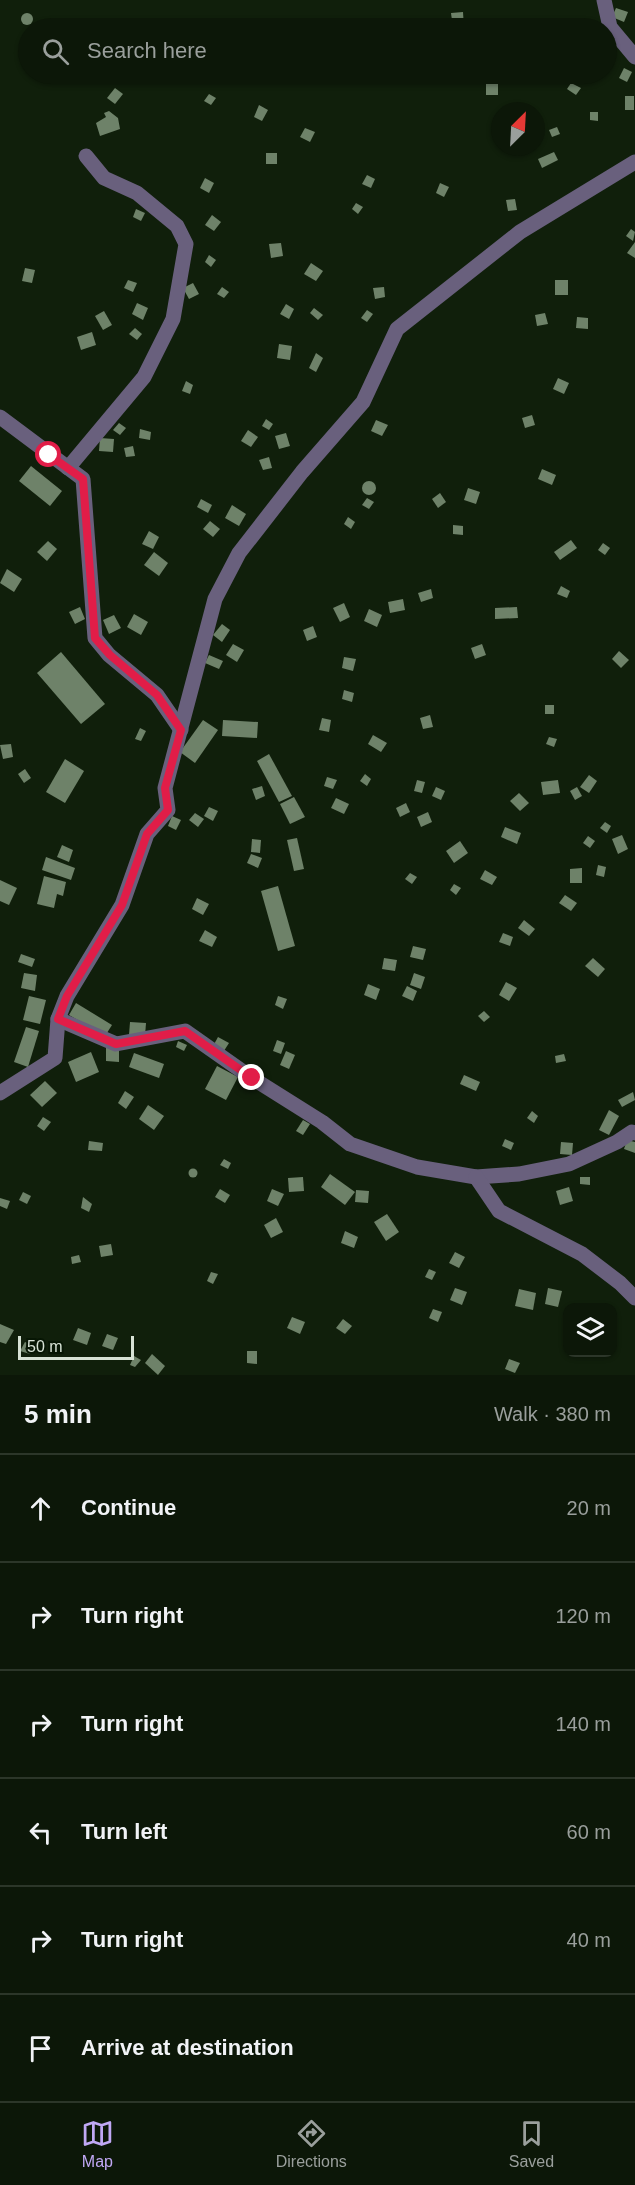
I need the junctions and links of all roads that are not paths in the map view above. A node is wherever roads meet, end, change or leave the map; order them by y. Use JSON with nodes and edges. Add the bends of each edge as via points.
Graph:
{"nodes":[{"id":1,"x":604,"y":0,"type":"edge"},
{"id":2,"x":608,"y":18,"type":"edge"},
{"id":3,"x":617,"y":35,"type":"edge"},
{"id":4,"x":635,"y":57,"type":"edge"},
{"id":5,"x":86,"y":156,"type":"dead end"},
{"id":6,"x":635,"y":162,"type":"edge"},
{"id":7,"x":0,"y":417,"type":"edge"},
{"id":8,"x":68,"y":468,"type":"junction"},
{"id":9,"x":181,"y":730,"type":"junction"},
{"id":10,"x":58,"y":1019,"type":"junction"},
{"id":11,"x":0,"y":1094,"type":"edge"},
{"id":12,"x":635,"y":1133,"type":"edge"},
{"id":13,"x":476,"y":1177,"type":"junction"},
{"id":14,"x":635,"y":1298,"type":"edge"}],
"edges":[{"from":1,"to":2,"type":"street"},
{"from":3,"to":4,"type":"street"},
{"from":5,"to":8,"type":"street","via":[[104,178],[137,193],[177,226],[186,244],[173,319],[144,377]]},
{"from":6,"to":9,"type":"street","via":[[520,232],[397,329],[363,402],[239,553],[215,599]]},
{"from":7,"to":8,"type":"street"},
{"from":8,"to":9,"type":"street","via":[[83,479],[95,638],[157,695]]},
{"from":9,"to":10,"type":"street","via":[[165,788],[168,810],[147,834],[122,905],[67,996]]},
{"from":10,"to":11,"type":"street","via":[[56,1058]]},
{"from":10,"to":13,"type":"street","via":[[116,1044],[185,1031],[350,1144],[417,1167]]},
{"from":12,"to":13,"type":"street","via":[[570,1164]]},
{"from":13,"to":14,"type":"street","via":[[499,1211],[582,1254]]}]}
